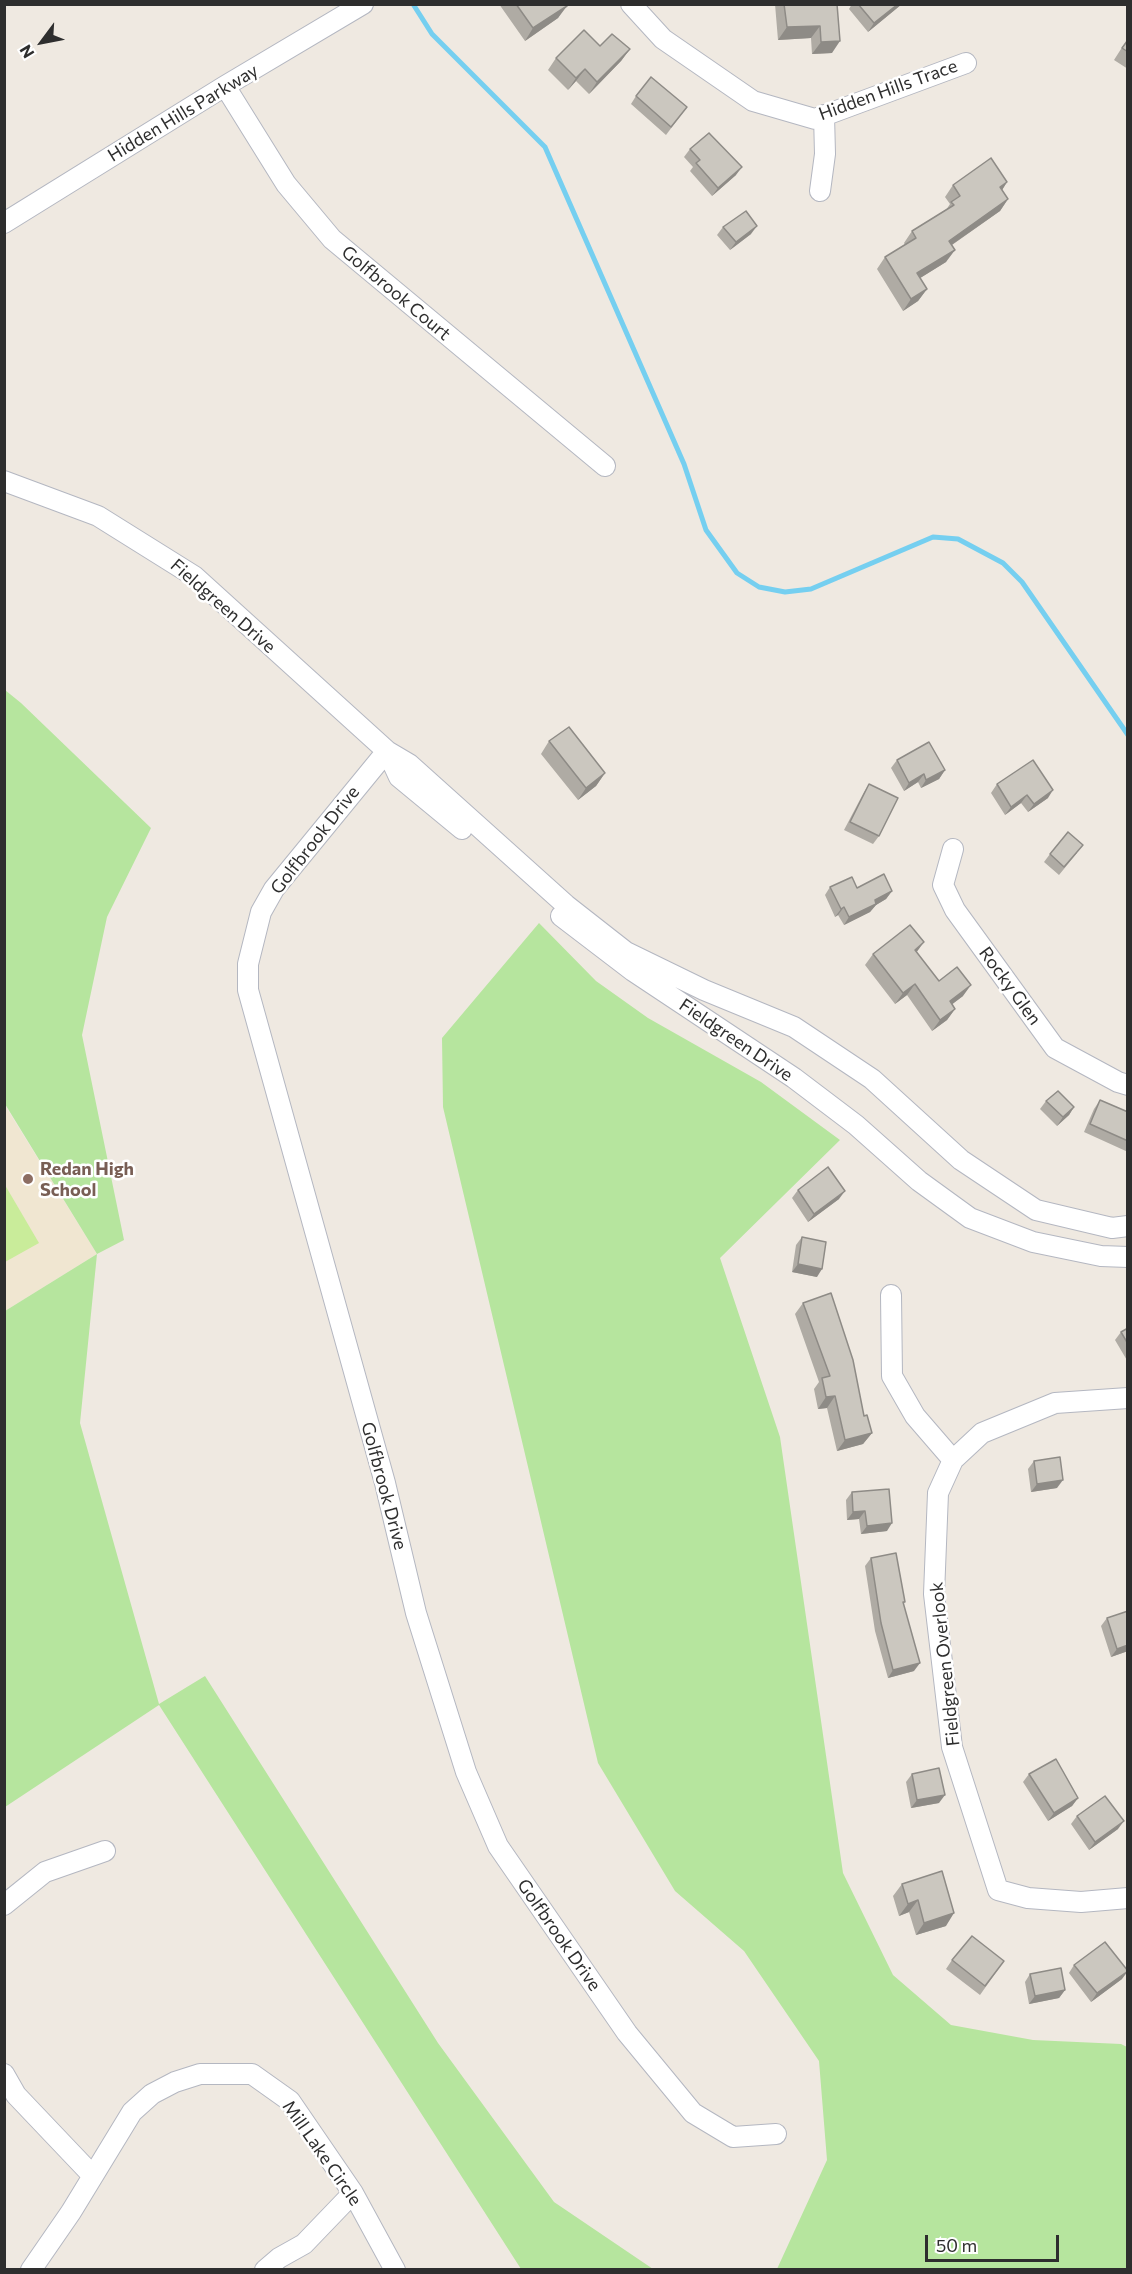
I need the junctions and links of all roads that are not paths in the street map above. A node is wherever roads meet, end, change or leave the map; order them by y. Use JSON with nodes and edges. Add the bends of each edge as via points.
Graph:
{"nodes":[{"id":1,"x":363,"y":4,"type":"edge"},
{"id":2,"x":632,"y":4,"type":"edge"},
{"id":3,"x":966,"y":63,"type":"dead end"},
{"id":4,"x":225,"y":86,"type":"junction"},
{"id":5,"x":824,"y":115,"type":"junction"},
{"id":6,"x":820,"y":191,"type":"dead end"},
{"id":7,"x":4,"y":223,"type":"edge"},
{"id":8,"x":605,"y":466,"type":"dead end"},
{"id":9,"x":4,"y":481,"type":"edge"},
{"id":10,"x":387,"y":751,"type":"junction"},
{"id":11,"x":953,"y":849,"type":"dead end"},
{"id":12,"x":1128,"y":1085,"type":"edge"},
{"id":13,"x":1128,"y":1226,"type":"edge"},
{"id":14,"x":1128,"y":1257,"type":"edge"},
{"id":15,"x":891,"y":1295,"type":"dead end"},
{"id":16,"x":1128,"y":1398,"type":"edge"},
{"id":17,"x":953,"y":1460,"type":"junction"},
{"id":18,"x":105,"y":1851,"type":"dead end"},
{"id":19,"x":1128,"y":1898,"type":"edge"},
{"id":20,"x":4,"y":1905,"type":"edge"},
{"id":21,"x":4,"y":2074,"type":"edge"},
{"id":22,"x":776,"y":2134,"type":"dead end"},
{"id":23,"x":93,"y":2176,"type":"junction"},
{"id":24,"x":354,"y":2193,"type":"junction"},
{"id":25,"x":31,"y":2270,"type":"edge"},
{"id":26,"x":265,"y":2270,"type":"edge"},
{"id":27,"x":395,"y":2270,"type":"edge"}],
"edges":[{"from":1,"to":4,"type":"street","name":"Hidden Hills Parkway"},
{"from":2,"to":5,"type":"street","name":"Hidden Hills Trace","via":[[663,39],[753,100],[816,119]]},
{"from":3,"to":5,"type":"street","name":"Hidden Hills Trace"},
{"from":4,"to":7,"type":"street","name":"Hidden Hills Parkway"},
{"from":4,"to":8,"type":"street","name":"Golfbrook Court","via":[[286,184],[332,239]]},
{"from":5,"to":6,"type":"street","via":[[825,154]]},
{"from":9,"to":10,"type":"street","name":"Fieldgreen Drive","via":[[98,516],[194,576]]},
{"from":10,"to":13,"type":"street","name":"Fieldgreen Drive","via":[[408,764],[566,905],[626,952],[794,1027],[872,1079],[961,1160],[1036,1209],[1112,1228]]},
{"from":10,"to":14,"type":"street","name":"Fieldgreen Drive","via":[[399,777],[584,937],[794,1078],[970,1218],[1033,1242],[1101,1257]]},
{"from":10,"to":22,"type":"street","name":"Golfbrook Drive","via":[[274,889],[261,912],[248,963],[248,990],[385,1483],[416,1613],[466,1772],[498,1846],[627,2033],[693,2113],[733,2137]]},
{"from":11,"to":12,"type":"street","name":"Rocky Glen","via":[[943,885],[955,910],[1055,1048]]},
{"from":15,"to":17,"type":"street","via":[[891,1376],[915,1416]]},
{"from":16,"to":17,"type":"street","name":"Fieldgreen Overlook","via":[[1055,1402],[982,1433]]},
{"from":17,"to":19,"type":"street","name":"Fieldgreen Overlook","via":[[938,1493],[934,1594],[952,1747],[998,1890],[1028,1898],[1081,1902]]},
{"from":18,"to":20,"type":"street","via":[[45,1872]]},
{"from":21,"to":23,"type":"street","via":[[16,2094]]},
{"from":23,"to":24,"type":"street","name":"Mill Lake Circle","via":[[132,2112],[152,2094],[200,2074],[252,2074],[290,2101]]},
{"from":23,"to":25,"type":"street","name":"Mill Lake Circle"},
{"from":24,"to":26,"type":"street","via":[[304,2244]]},
{"from":24,"to":27,"type":"street","name":"Mill Lake Circle"}]}
